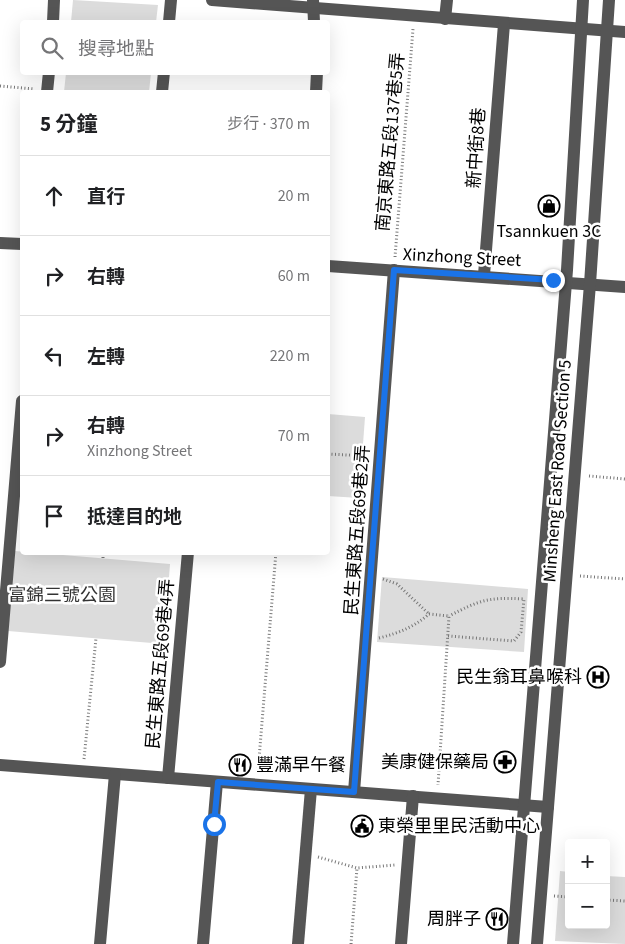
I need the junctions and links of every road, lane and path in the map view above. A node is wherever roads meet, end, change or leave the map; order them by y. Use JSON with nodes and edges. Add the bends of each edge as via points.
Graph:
{"nodes":[{"id":1,"x":54,"y":0,"type":"edge"},
{"id":2,"x":171,"y":0,"type":"edge"},
{"id":3,"x":212,"y":0,"type":"edge"},
{"id":4,"x":447,"y":0,"type":"edge"},
{"id":5,"x":583,"y":0,"type":"edge"},
{"id":6,"x":609,"y":0,"type":"edge"},
{"id":7,"x":313,"y":4,"type":"edge"},
{"id":8,"x":414,"y":16,"type":"junction"},
{"id":9,"x":445,"y":19,"type":"junction"},
{"id":10,"x":53,"y":20,"type":"edge"},
{"id":11,"x":169,"y":20,"type":"edge"},
{"id":12,"x":314,"y":20,"type":"edge"},
{"id":13,"x":504,"y":24,"type":"junction"},
{"id":14,"x":581,"y":28,"type":"junction"},
{"id":15,"x":607,"y":30,"type":"junction"},
{"id":16,"x":625,"y":32,"type":"edge"},
{"id":17,"x":48,"y":75,"type":"edge"},
{"id":18,"x":164,"y":75,"type":"edge"},
{"id":19,"x":317,"y":75,"type":"edge"},
{"id":20,"x":0,"y":86,"type":"edge"},
{"id":21,"x":38,"y":90,"type":"edge"},
{"id":22,"x":47,"y":90,"type":"edge"},
{"id":23,"x":162,"y":90,"type":"edge"},
{"id":24,"x":316,"y":90,"type":"edge"},
{"id":25,"x":0,"y":243,"type":"edge"},
{"id":26,"x":20,"y":244,"type":"edge"},
{"id":27,"x":330,"y":266,"type":"edge"},
{"id":28,"x":394,"y":270,"type":"junction"},
{"id":29,"x":484,"y":275,"type":"junction"},
{"id":30,"x":565,"y":281,"type":"junction"},
{"id":31,"x":590,"y":284,"type":"junction"},
{"id":32,"x":625,"y":287,"type":"edge"},
{"id":33,"x":20,"y":425,"type":"edge"},
{"id":34,"x":330,"y":454,"type":"edge"},
{"id":35,"x":380,"y":457,"type":"junction"},
{"id":36,"x":589,"y":476,"type":"dead end"},
{"id":37,"x":625,"y":479,"type":"edge"},
{"id":38,"x":188,"y":555,"type":"edge"},
{"id":39,"x":276,"y":555,"type":"edge"},
{"id":40,"x":371,"y":576,"type":"junction"},
{"id":41,"x":580,"y":576,"type":"dead end"},
{"id":42,"x":625,"y":579,"type":"edge"},
{"id":43,"x":430,"y":614,"type":"junction"},
{"id":44,"x":449,"y":616,"type":"junction"},
{"id":45,"x":448,"y":636,"type":"junction"},
{"id":46,"x":96,"y":638,"type":"dead end"},
{"id":47,"x":366,"y":640,"type":"junction"},
{"id":48,"x":0,"y":662,"type":"edge"},
{"id":49,"x":0,"y":765,"type":"edge"},
{"id":50,"x":82,"y":772,"type":"junction"},
{"id":51,"x":115,"y":774,"type":"junction"},
{"id":52,"x":168,"y":778,"type":"junction"},
{"id":53,"x":218,"y":782,"type":"junction"},
{"id":54,"x":257,"y":785,"type":"junction"},
{"id":55,"x":312,"y":789,"type":"junction"},
{"id":56,"x":354,"y":792,"type":"junction"},
{"id":57,"x":413,"y":796,"type":"junction"},
{"id":58,"x":437,"y":798,"type":"junction"},
{"id":59,"x":524,"y":805,"type":"junction"},
{"id":60,"x":548,"y":807,"type":"junction"},
{"id":61,"x":305,"y":855,"type":"junction"},
{"id":62,"x":408,"y":864,"type":"junction"},
{"id":63,"x":357,"y":868,"type":"junction"},
{"id":64,"x":553,"y":896,"type":"dead end"},
{"id":65,"x":565,"y":897,"type":"edge"},
{"id":66,"x":610,"y":900,"type":"edge"},
{"id":67,"x":625,"y":901,"type":"edge"},
{"id":68,"x":100,"y":944,"type":"edge"},
{"id":69,"x":202,"y":944,"type":"edge"},
{"id":70,"x":298,"y":944,"type":"edge"},
{"id":71,"x":351,"y":944,"type":"edge"},
{"id":72,"x":401,"y":944,"type":"edge"},
{"id":73,"x":513,"y":944,"type":"edge"},
{"id":74,"x":538,"y":944,"type":"edge"}],
"edges":[{"from":1,"to":10,"type":"street"},
{"from":2,"to":11,"type":"street"},
{"from":3,"to":7,"type":"street"},
{"from":4,"to":9,"type":"street"},
{"from":5,"to":14,"type":"street","name":"Minsheng East Road Section 5"},
{"from":6,"to":15,"type":"street","name":"Minsheng East Road Section 5"},
{"from":7,"to":8,"type":"street"},
{"from":7,"to":12,"type":"street"},
{"from":8,"to":9,"type":"street"},
{"from":8,"to":28,"type":"path","name":"南京東路五段137巷5弄"},
{"from":9,"to":13,"type":"street"},
{"from":13,"to":14,"type":"street"},
{"from":13,"to":29,"type":"street","name":"新中街8巷"},
{"from":14,"to":15,"type":"street"},
{"from":14,"to":30,"type":"street","name":"Minsheng East Road Section 5"},
{"from":15,"to":16,"type":"street"},
{"from":15,"to":31,"type":"street","name":"Minsheng East Road Section 5"},
{"from":17,"to":22,"type":"street"},
{"from":18,"to":23,"type":"street"},
{"from":19,"to":24,"type":"street"},
{"from":20,"to":21,"type":"path"},
{"from":25,"to":26,"type":"street"},
{"from":27,"to":28,"type":"street","name":"Xinzhong Street"},
{"from":28,"to":29,"type":"street","name":"Xinzhong Street"},
{"from":28,"to":35,"type":"street","name":"民生東路五段69巷2弄"},
{"from":29,"to":30,"type":"street","name":"Xinzhong Street"},
{"from":30,"to":31,"type":"street","name":"Xinzhong Street"},
{"from":30,"to":59,"type":"street","name":"Minsheng East Road Section 5"},
{"from":31,"to":32,"type":"street","name":"Xinzhong Street"},
{"from":31,"to":60,"type":"street","name":"Minsheng East Road Section 5"},
{"from":33,"to":48,"type":"street"},
{"from":34,"to":35,"type":"path"},
{"from":35,"to":40,"type":"street","name":"民生東路五段69巷2弄"},
{"from":36,"to":37,"type":"path"},
{"from":38,"to":52,"type":"street","name":"民生東路五段69巷4弄"},
{"from":39,"to":54,"type":"path"},
{"from":40,"to":43,"type":"path","via":[[397,584]]},
{"from":40,"to":47,"type":"street","name":"民生東路五段69巷2弄"},
{"from":41,"to":42,"type":"path"},
{"from":43,"to":44,"type":"path"},
{"from":43,"to":47,"type":"path","via":[[416,626]]},
{"from":44,"to":45,"type":"path"},
{"from":44,"to":45,"type":"path","via":[[494,597],[524,599],[521,632],[514,641]]},
{"from":45,"to":58,"type":"path"},
{"from":46,"to":50,"type":"path"},
{"from":47,"to":56,"type":"street","name":"民生東路五段69巷2弄"},
{"from":49,"to":50,"type":"street"},
{"from":50,"to":51,"type":"street"},
{"from":51,"to":52,"type":"street"},
{"from":51,"to":68,"type":"street"},
{"from":52,"to":53,"type":"street"},
{"from":53,"to":54,"type":"street"},
{"from":53,"to":69,"type":"street"},
{"from":54,"to":55,"type":"street"},
{"from":55,"to":56,"type":"street"},
{"from":55,"to":61,"type":"street"},
{"from":56,"to":57,"type":"street"},
{"from":57,"to":58,"type":"street"},
{"from":57,"to":62,"type":"street"},
{"from":58,"to":59,"type":"street"},
{"from":59,"to":60,"type":"street"},
{"from":59,"to":73,"type":"street","name":"Minsheng East Road Section 5"},
{"from":60,"to":74,"type":"street","name":"Minsheng East Road Section 5"},
{"from":61,"to":63,"type":"path"},
{"from":61,"to":70,"type":"street"},
{"from":62,"to":63,"type":"path"},
{"from":62,"to":72,"type":"street"},
{"from":63,"to":71,"type":"path"},
{"from":64,"to":65,"type":"path"},
{"from":66,"to":67,"type":"path"}]}
